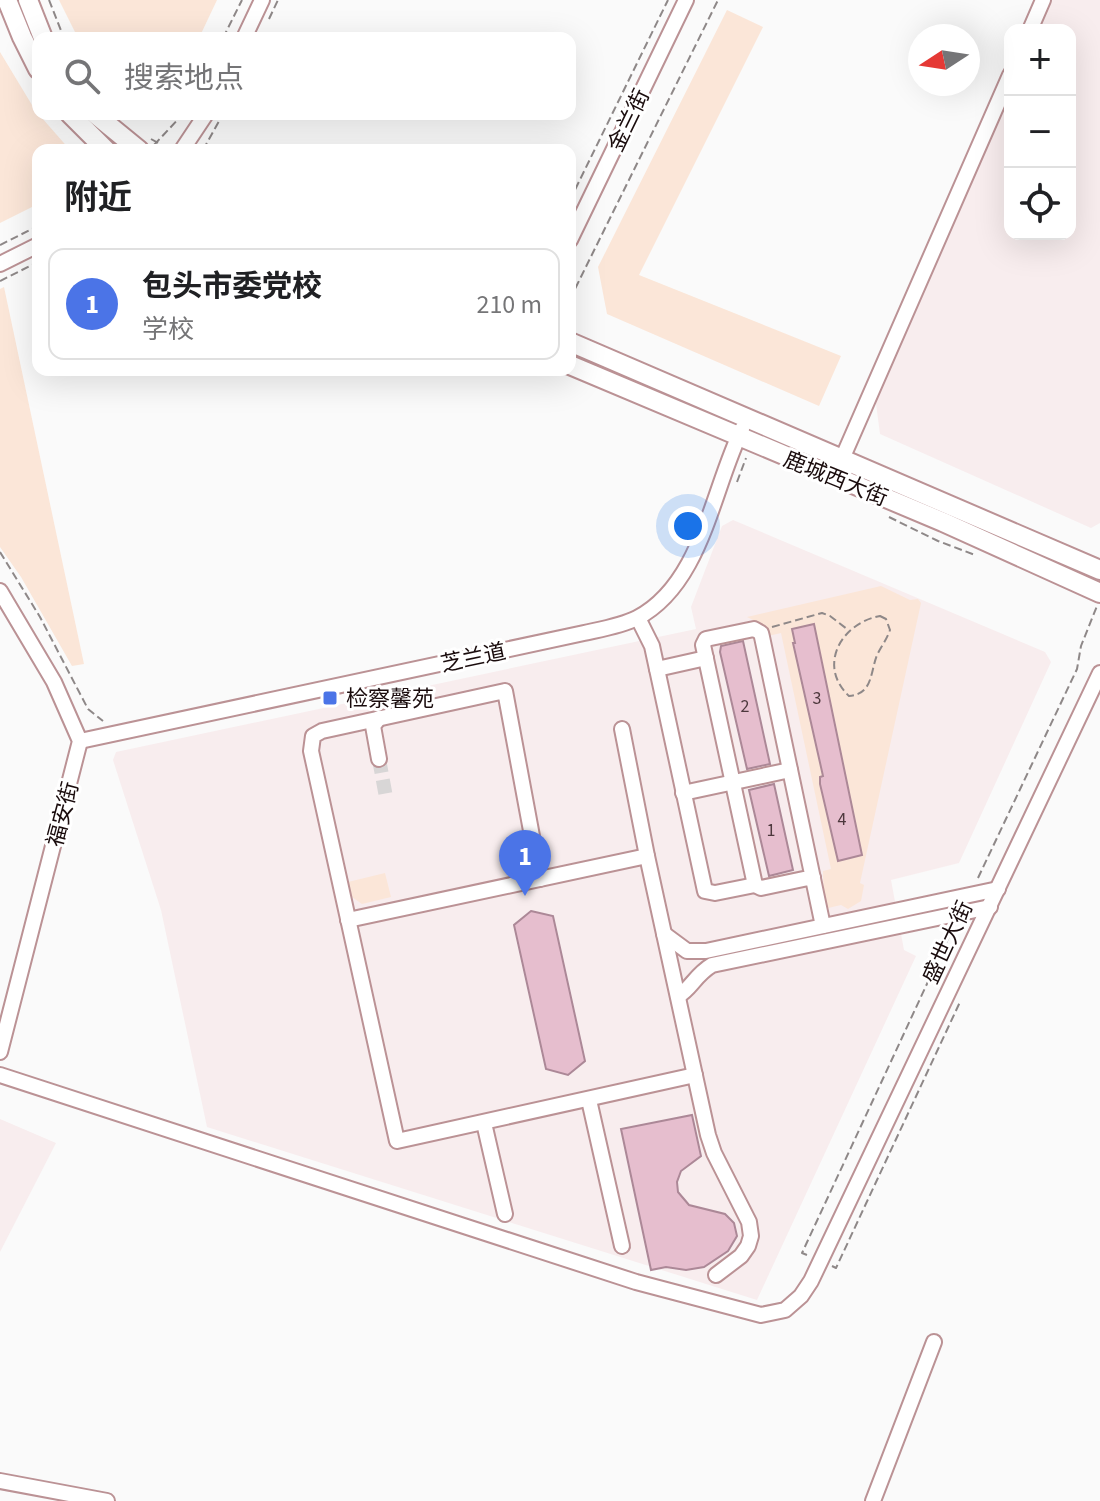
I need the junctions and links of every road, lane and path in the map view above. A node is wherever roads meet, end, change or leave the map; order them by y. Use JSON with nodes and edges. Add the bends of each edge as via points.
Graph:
{"nodes":[{"id":1,"x":7,"y":0,"type":"edge"},
{"id":2,"x":28,"y":0,"type":"edge"},
{"id":3,"x":49,"y":0,"type":"edge"},
{"id":4,"x":242,"y":0,"type":"edge"},
{"id":5,"x":262,"y":0,"type":"edge"},
{"id":6,"x":668,"y":0,"type":"edge"},
{"id":7,"x":686,"y":0,"type":"edge"},
{"id":8,"x":718,"y":0,"type":"edge"},
{"id":9,"x":1043,"y":0,"type":"edge"},
{"id":10,"x":1033,"y":24,"type":"edge"},
{"id":11,"x":41,"y":32,"type":"edge"},
{"id":12,"x":62,"y":32,"type":"edge"},
{"id":13,"x":226,"y":32,"type":"edge"},
{"id":14,"x":247,"y":32,"type":"edge"},
{"id":15,"x":32,"y":56,"type":"edge"},
{"id":16,"x":1004,"y":89,"type":"edge"},
{"id":17,"x":76,"y":120,"type":"edge"},
{"id":18,"x":102,"y":120,"type":"edge"},
{"id":19,"x":177,"y":120,"type":"edge"},
{"id":20,"x":202,"y":120,"type":"edge"},
{"id":21,"x":220,"y":120,"type":"edge"},
{"id":22,"x":100,"y":144,"type":"edge"},
{"id":23,"x":132,"y":144,"type":"edge"},
{"id":24,"x":154,"y":144,"type":"edge"},
{"id":25,"x":186,"y":144,"type":"edge"},
{"id":26,"x":206,"y":144,"type":"edge"},
{"id":27,"x":576,"y":188,"type":"edge"},
{"id":28,"x":576,"y":228,"type":"edge"},
{"id":29,"x":32,"y":229,"type":"edge"},
{"id":30,"x":0,"y":245,"type":"edge"},
{"id":31,"x":32,"y":248,"type":"edge"},
{"id":32,"x":0,"y":264,"type":"edge"},
{"id":33,"x":32,"y":265,"type":"edge"},
{"id":34,"x":0,"y":281,"type":"edge"},
{"id":35,"x":576,"y":287,"type":"edge"},
{"id":36,"x":576,"y":345,"type":"edge"},
{"id":37,"x":576,"y":368,"type":"edge"},
{"id":38,"x":747,"y":418,"type":"junction"},
{"id":39,"x":742,"y":439,"type":"junction"},
{"id":40,"x":842,"y":459,"type":"junction"},
{"id":41,"x":732,"y":492,"type":"dead end"},
{"id":42,"x":0,"y":552,"type":"edge"},
{"id":43,"x":1100,"y":570,"type":"edge"},
{"id":44,"x":0,"y":591,"type":"edge"},
{"id":45,"x":1100,"y":593,"type":"edge"},
{"id":46,"x":1098,"y":614,"type":"edge"},
{"id":47,"x":638,"y":618,"type":"junction"},
{"id":48,"x":848,"y":630,"type":"junction"},
{"id":49,"x":760,"y":631,"type":"junction"},
{"id":50,"x":706,"y":658,"type":"junction"},
{"id":51,"x":657,"y":669,"type":"junction"},
{"id":52,"x":1100,"y":673,"type":"edge"},
{"id":53,"x":379,"y":718,"type":"junction"},
{"id":54,"x":106,"y":722,"type":"dead end"},
{"id":55,"x":622,"y":729,"type":"dead end"},
{"id":56,"x":80,"y":741,"type":"junction"},
{"id":57,"x":379,"y":759,"type":"tunnel mouth"},
{"id":58,"x":790,"y":770,"type":"junction"},
{"id":59,"x":732,"y":782,"type":"junction"},
{"id":60,"x":683,"y":793,"type":"junction"},
{"id":61,"x":647,"y":856,"type":"junction"},
{"id":62,"x":813,"y":877,"type":"junction"},
{"id":63,"x":540,"y":879,"type":"junction"},
{"id":64,"x":755,"y":885,"type":"junction"},
{"id":65,"x":998,"y":889,"type":"junction"},
{"id":66,"x":969,"y":896,"type":"junction"},
{"id":67,"x":990,"y":907,"type":"junction"},
{"id":68,"x":959,"y":915,"type":"junction"},
{"id":69,"x":348,"y":920,"type":"junction"},
{"id":70,"x":823,"y":926,"type":"junction"},
{"id":71,"x":664,"y":934,"type":"junction"},
{"id":72,"x":678,"y":996,"type":"junction"},
{"id":73,"x":0,"y":1052,"type":"edge"},
{"id":74,"x":0,"y":1075,"type":"edge"},
{"id":75,"x":695,"y":1075,"type":"junction"},
{"id":76,"x":589,"y":1100,"type":"junction"},
{"id":77,"x":484,"y":1123,"type":"junction"},
{"id":78,"x":505,"y":1214,"type":"dead end"},
{"id":79,"x":622,"y":1246,"type":"dead end"},
{"id":80,"x":820,"y":1261,"type":"junction"},
{"id":81,"x":716,"y":1275,"type":"dead end"},
{"id":82,"x":934,"y":1342,"type":"dead end"},
{"id":83,"x":0,"y":1481,"type":"edge"},
{"id":84,"x":107,"y":1501,"type":"edge"},
{"id":85,"x":873,"y":1501,"type":"edge"}],
"edges":[{"from":1,"to":15,"type":"main road"},
{"from":2,"to":11,"type":"main road"},
{"from":3,"to":12,"type":"path"},
{"from":4,"to":13,"type":"path"},
{"from":5,"to":14,"type":"street"},
{"from":6,"to":27,"type":"path"},
{"from":7,"to":28,"type":"street","name":"金兰街"},
{"from":8,"to":35,"type":"path"},
{"from":9,"to":10,"type":"street"},
{"from":16,"to":40,"type":"street"},
{"from":17,"to":22,"type":"main road"},
{"from":18,"to":23,"type":"main road"},
{"from":19,"to":24,"type":"path"},
{"from":20,"to":25,"type":"street"},
{"from":21,"to":26,"type":"path"},
{"from":29,"to":30,"type":"path"},
{"from":31,"to":32,"type":"street"},
{"from":33,"to":34,"type":"path"},
{"from":36,"to":38,"type":"main road","name":"鹿城西大街"},
{"from":37,"to":39,"type":"main road","name":"鹿城西大街"},
{"from":38,"to":39,"type":"street","name":"芝兰道"},
{"from":38,"to":40,"type":"main road","name":"鹿城西大街"},
{"from":39,"to":41,"type":"path","via":[[749,451]]},
{"from":39,"to":45,"type":"main road","name":"鹿城西大街"},
{"from":39,"to":47,"type":"street","name":"芝兰道","via":[[692,558],[667,596]]},
{"from":40,"to":43,"type":"main road","name":"鹿城西大街"},
{"from":42,"to":54,"type":"path","via":[[88,709]]},
{"from":44,"to":56,"type":"street","via":[[54,682]]},
{"from":46,"to":66,"type":"path","name":"盛世大街"},
{"from":47,"to":51,"type":"street"},
{"from":47,"to":56,"type":"street","name":"芝兰道"},
{"from":48,"to":48,"type":"path","via":[[833,664],[842,690],[853,697],[872,682],[890,630],[880,616]]},
{"from":48,"to":49,"type":"path","via":[[822,613]]},
{"from":49,"to":50,"type":"street","via":[[706,639]]},
{"from":49,"to":58,"type":"street"},
{"from":50,"to":51,"type":"street"},
{"from":50,"to":59,"type":"street"},
{"from":51,"to":60,"type":"street"},
{"from":52,"to":65,"type":"street","name":"盛世大街"},
{"from":53,"to":57,"type":"street","via":[[373,726]]},
{"from":53,"to":63,"type":"street","via":[[505,691]]},
{"from":53,"to":69,"type":"street","via":[[322,731],[311,740]]},
{"from":55,"to":61,"type":"street"},
{"from":56,"to":73,"type":"street","name":"福安街"},
{"from":58,"to":59,"type":"street"},
{"from":58,"to":62,"type":"street"},
{"from":59,"to":60,"type":"street"},
{"from":59,"to":64,"type":"street"},
{"from":60,"to":64,"type":"street","via":[[705,891]]},
{"from":61,"to":63,"type":"street"},
{"from":61,"to":71,"type":"street"},
{"from":62,"to":64,"type":"street"},
{"from":62,"to":70,"type":"street"},
{"from":63,"to":69,"type":"street"},
{"from":65,"to":66,"type":"street"},
{"from":65,"to":67,"type":"street","name":"盛世大街"},
{"from":66,"to":70,"type":"street"},
{"from":67,"to":68,"type":"street"},
{"from":67,"to":80,"type":"street","name":"盛世大街"},
{"from":68,"to":72,"type":"street","via":[[712,965]]},
{"from":68,"to":80,"type":"path","name":"盛世大街","via":[[802,1253]]},
{"from":69,"to":77,"type":"street","via":[[397,1141]]},
{"from":70,"to":71,"type":"street","via":[[694,952]]},
{"from":71,"to":72,"type":"street"},
{"from":72,"to":75,"type":"street"},
{"from":74,"to":80,"type":"street","name":"盛世大街","via":[[636,1282],[761,1315],[785,1310],[801,1296]]},
{"from":75,"to":76,"type":"street"},
{"from":75,"to":81,"type":"street","via":[[714,1153],[751,1236],[741,1256]]},
{"from":76,"to":77,"type":"street"},
{"from":76,"to":79,"type":"street"},
{"from":77,"to":78,"type":"street"},
{"from":82,"to":85,"type":"street"},
{"from":83,"to":84,"type":"street"}]}
